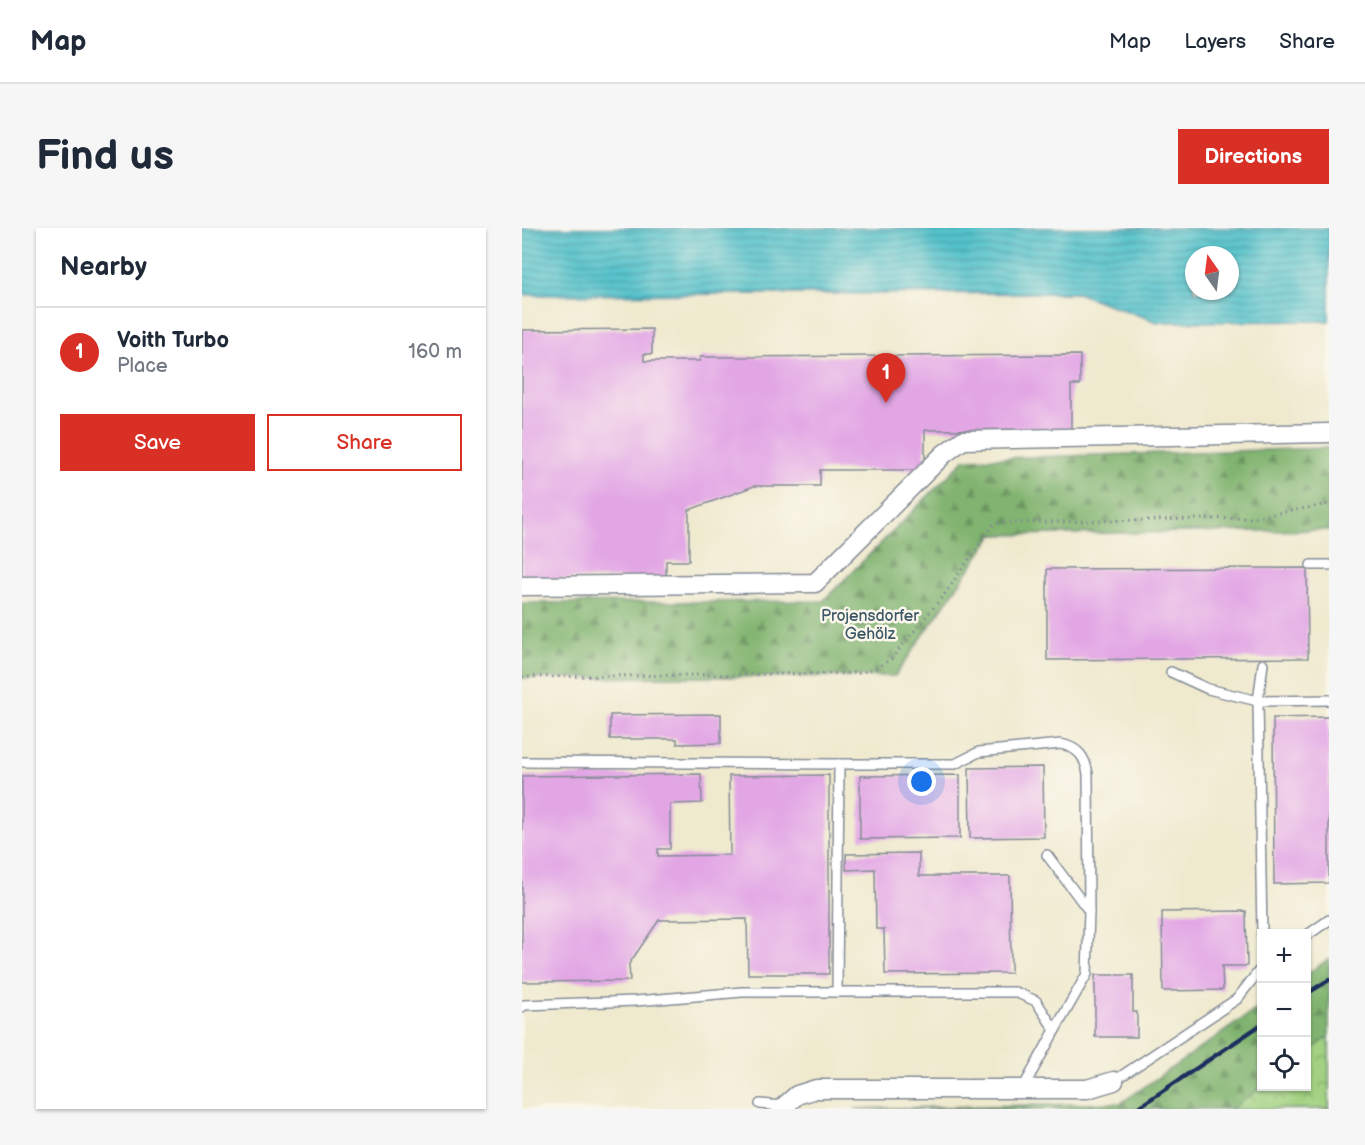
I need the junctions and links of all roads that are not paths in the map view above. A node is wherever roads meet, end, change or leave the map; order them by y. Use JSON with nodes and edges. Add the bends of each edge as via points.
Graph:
{"nodes":[{"id":1,"x":1329,"y":433,"type":"edge"},
{"id":2,"x":1311,"y":565,"type":"dead end"},
{"id":3,"x":1329,"y":565,"type":"edge"},
{"id":4,"x":522,"y":586,"type":"edge"},
{"id":5,"x":1263,"y":664,"type":"dead end"},
{"id":6,"x":1172,"y":672,"type":"dead end"},
{"id":7,"x":1329,"y":700,"type":"edge"},
{"id":8,"x":1258,"y":701,"type":"junction"},
{"id":9,"x":522,"y":762,"type":"edge"},
{"id":10,"x":839,"y":764,"type":"junction"},
{"id":11,"x":1047,"y":855,"type":"dead end"},
{"id":12,"x":1089,"y":910,"type":"junction"},
{"id":13,"x":1329,"y":920,"type":"edge"},
{"id":14,"x":1262,"y":929,"type":"edge"},
{"id":15,"x":1311,"y":933,"type":"edge"},
{"id":16,"x":1257,"y":973,"type":"edge"},
{"id":17,"x":837,"y":992,"type":"junction"},
{"id":18,"x":522,"y":1007,"type":"edge"},
{"id":19,"x":1055,"y":1030,"type":"junction"},
{"id":20,"x":1114,"y":1081,"type":"joint"},
{"id":21,"x":1022,"y":1090,"type":"junction"},
{"id":22,"x":760,"y":1104,"type":"dead end"},
{"id":23,"x":782,"y":1108,"type":"edge"}],
"edges":[{"from":1,"to":4,"type":"street","via":[[963,440],[944,454],[815,583]]},
{"from":2,"to":3,"type":"lane"},
{"from":5,"to":8,"type":"lane"},
{"from":6,"to":8,"type":"lane","via":[[1208,689]]},
{"from":7,"to":8,"type":"lane"},
{"from":8,"to":14,"type":"lane"},
{"from":9,"to":10,"type":"lane"},
{"from":10,"to":12,"type":"lane","via":[[955,764],[979,752],[1061,744],[1074,747],[1086,762],[1088,774]]},
{"from":10,"to":17,"type":"lane"},
{"from":11,"to":12,"type":"lane"},
{"from":12,"to":19,"type":"lane","via":[[1087,974]]},
{"from":13,"to":15,"type":"lane"},
{"from":16,"to":20,"type":"lane","via":[[1237,999]]},
{"from":17,"to":18,"type":"lane","via":[[742,992]]},
{"from":17,"to":19,"type":"lane","via":[[1015,992],[1036,1001]]},
{"from":19,"to":21,"type":"lane"},
{"from":20,"to":21,"type":"street","via":[[1087,1089]]},
{"from":21,"to":23,"type":"street","via":[[816,1089],[797,1095]]},
{"from":22,"to":23,"type":"lane"}]}
